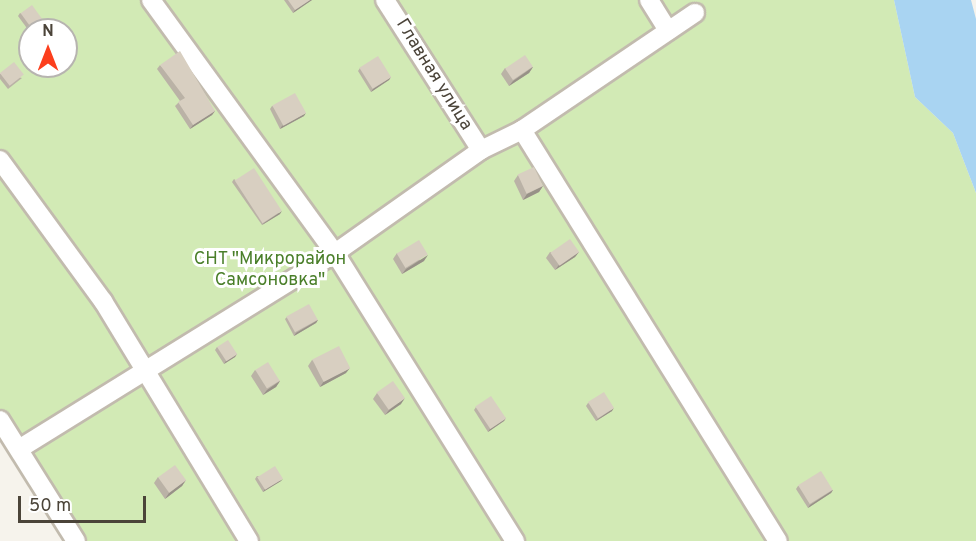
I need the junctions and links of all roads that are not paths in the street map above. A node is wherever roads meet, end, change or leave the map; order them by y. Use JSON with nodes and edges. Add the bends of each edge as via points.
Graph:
{"nodes":[{"id":1,"x":151,"y":0,"type":"edge"},
{"id":2,"x":385,"y":0,"type":"edge"},
{"id":3,"x":649,"y":0,"type":"edge"},
{"id":4,"x":695,"y":13,"type":"dead end"},
{"id":5,"x":668,"y":31,"type":"junction"},
{"id":6,"x":522,"y":130,"type":"junction"},
{"id":7,"x":481,"y":150,"type":"junction"},
{"id":8,"x":0,"y":160,"type":"edge"},
{"id":9,"x":334,"y":253,"type":"junction"},
{"id":10,"x":145,"y":373,"type":"junction"},
{"id":11,"x":0,"y":420,"type":"edge"},
{"id":12,"x":19,"y":448,"type":"junction"},
{"id":13,"x":76,"y":541,"type":"edge"},
{"id":14,"x":249,"y":541,"type":"edge"},
{"id":15,"x":515,"y":541,"type":"edge"},
{"id":16,"x":778,"y":541,"type":"edge"}],
"edges":[{"from":1,"to":9,"type":"street"},
{"from":2,"to":7,"type":"street","name":"Главная улица"},
{"from":3,"to":5,"type":"street"},
{"from":4,"to":5,"type":"street"},
{"from":5,"to":6,"type":"street"},
{"from":6,"to":7,"type":"street"},
{"from":6,"to":16,"type":"street"},
{"from":7,"to":9,"type":"street"},
{"from":8,"to":10,"type":"street","via":[[103,301]]},
{"from":9,"to":10,"type":"street"},
{"from":9,"to":15,"type":"street"},
{"from":10,"to":12,"type":"street"},
{"from":10,"to":14,"type":"street"},
{"from":11,"to":12,"type":"street"},
{"from":12,"to":13,"type":"street"}]}
